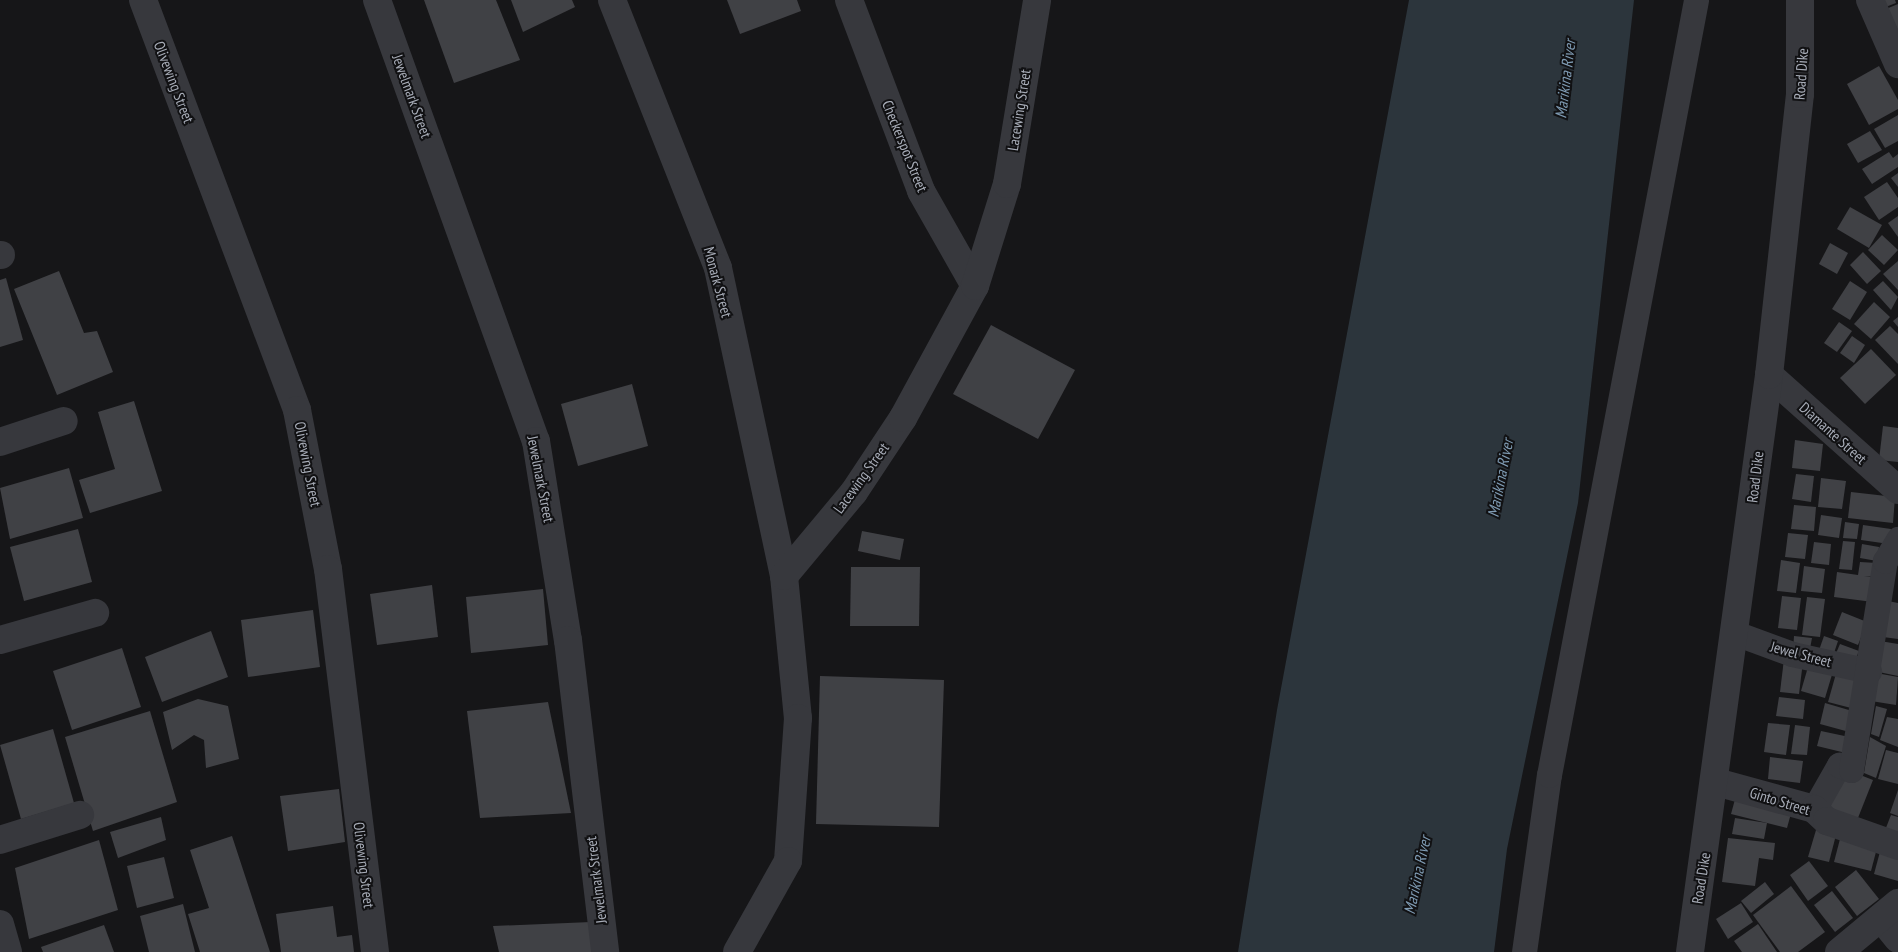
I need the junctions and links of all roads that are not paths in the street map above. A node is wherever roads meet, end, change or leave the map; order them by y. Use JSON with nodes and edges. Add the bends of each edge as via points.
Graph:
{"nodes":[{"id":1,"x":143,"y":0,"type":"edge"},
{"id":2,"x":378,"y":0,"type":"edge"},
{"id":3,"x":612,"y":0,"type":"edge"},
{"id":4,"x":849,"y":0,"type":"edge"},
{"id":5,"x":1037,"y":0,"type":"edge"},
{"id":6,"x":1696,"y":0,"type":"edge"},
{"id":7,"x":1800,"y":0,"type":"edge"},
{"id":8,"x":1870,"y":0,"type":"edge"},
{"id":9,"x":1898,"y":64,"type":"edge"},
{"id":10,"x":975,"y":286,"type":"junction"},
{"id":11,"x":1769,"y":375,"type":"junction"},
{"id":12,"x":64,"y":421,"type":"dead end"},
{"id":13,"x":0,"y":442,"type":"edge"},
{"id":14,"x":1898,"y":490,"type":"edge"},
{"id":15,"x":1898,"y":539,"type":"edge"},
{"id":16,"x":784,"y":576,"type":"junction"},
{"id":17,"x":95,"y":613,"type":"dead end"},
{"id":18,"x":1735,"y":633,"type":"junction"},
{"id":19,"x":0,"y":640,"type":"edge"},
{"id":20,"x":1869,"y":671,"type":"junction"},
{"id":21,"x":1716,"y":782,"type":"junction"},
{"id":22,"x":1814,"y":809,"type":"junction"},
{"id":23,"x":80,"y":815,"type":"dead end"},
{"id":24,"x":0,"y":840,"type":"edge"},
{"id":25,"x":1898,"y":846,"type":"edge"},
{"id":26,"x":1889,"y":910,"type":"edge"},
{"id":27,"x":0,"y":924,"type":"edge"},
{"id":28,"x":1898,"y":939,"type":"edge"},
{"id":29,"x":8,"y":952,"type":"edge"},
{"id":30,"x":375,"y":952,"type":"edge"},
{"id":31,"x":605,"y":952,"type":"edge"},
{"id":32,"x":737,"y":952,"type":"edge"},
{"id":33,"x":1524,"y":952,"type":"edge"},
{"id":34,"x":1690,"y":952,"type":"edge"},
{"id":35,"x":1840,"y":952,"type":"edge"}],
"edges":[{"from":1,"to":30,"type":"street","name":"Olivewing Street","via":[[298,410],[328,568]]},
{"from":2,"to":31,"type":"street","name":"Jewelmark Street","via":[[536,441],[568,640]]},
{"from":3,"to":16,"type":"street","name":"Monark Street","via":[[718,268]]},
{"from":4,"to":10,"type":"street","name":"Checkerspot Street","via":[[922,191]]},
{"from":5,"to":10,"type":"street","name":"Lacewing Street","via":[[1007,184]]},
{"from":6,"to":33,"type":"street","via":[[1550,775]]},
{"from":7,"to":11,"type":"street","name":"Road Dike","via":[[1800,94]]},
{"from":8,"to":9,"type":"street"},
{"from":10,"to":16,"type":"street","name":"Lacewing Street","via":[[903,418],[854,492]]},
{"from":11,"to":14,"type":"street","name":"Diamante Street"},
{"from":11,"to":18,"type":"street","name":"Road Dike"},
{"from":12,"to":13,"type":"street"},
{"from":15,"to":20,"type":"street","via":[[1885,562]]},
{"from":16,"to":32,"type":"street","via":[[798,718],[788,861]]},
{"from":17,"to":19,"type":"street"},
{"from":18,"to":20,"type":"street","name":"Jewel Street","via":[[1792,654]]},
{"from":18,"to":21,"type":"street","name":"Road Dike"},
{"from":20,"to":22,"type":"street","via":[[1851,770],[1839,765]]},
{"from":21,"to":22,"type":"street","name":"Ginto Street"},
{"from":21,"to":34,"type":"street","name":"Road Dike"},
{"from":22,"to":25,"type":"street","name":"Ginto Street","via":[[1827,821]]},
{"from":23,"to":24,"type":"street"},
{"from":26,"to":28,"type":"street"},
{"from":26,"to":35,"type":"street"},
{"from":27,"to":29,"type":"street"}]}
